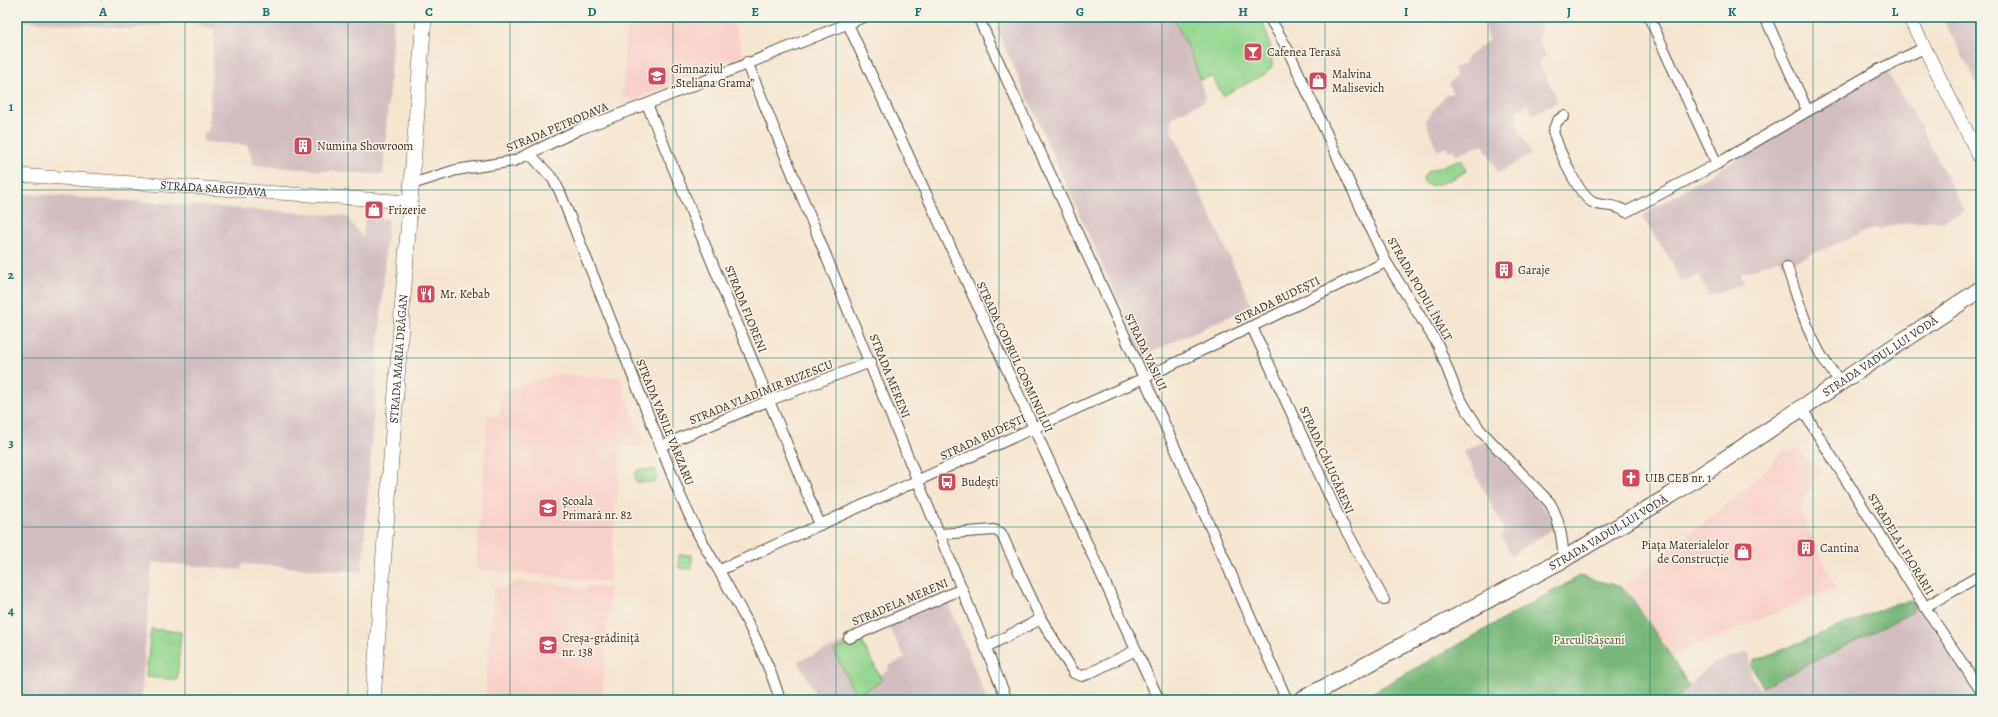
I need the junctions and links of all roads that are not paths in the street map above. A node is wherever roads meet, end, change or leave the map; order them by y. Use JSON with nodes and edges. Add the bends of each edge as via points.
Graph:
{"nodes":[{"id":1,"x":424,"y":17,"type":"edge"},
{"id":2,"x":864,"y":17,"type":"edge"},
{"id":3,"x":978,"y":17,"type":"edge"},
{"id":4,"x":1269,"y":17,"type":"edge"},
{"id":5,"x":1649,"y":17,"type":"edge"},
{"id":6,"x":1765,"y":17,"type":"edge"},
{"id":7,"x":1909,"y":17,"type":"edge"},
{"id":8,"x":848,"y":24,"type":"junction"},
{"id":9,"x":1924,"y":48,"type":"junction"},
{"id":10,"x":747,"y":62,"type":"junction"},
{"id":11,"x":647,"y":104,"type":"junction"},
{"id":12,"x":1807,"y":110,"type":"junction"},
{"id":13,"x":1564,"y":116,"type":"dead end"},
{"id":14,"x":530,"y":154,"type":"junction"},
{"id":15,"x":1981,"y":160,"type":"edge"},
{"id":16,"x":1717,"y":164,"type":"junction"},
{"id":17,"x":17,"y":175,"type":"edge"},
{"id":18,"x":412,"y":184,"type":"junction"},
{"id":19,"x":410,"y":202,"type":"junction"},
{"id":20,"x":1386,"y":262,"type":"junction"},
{"id":21,"x":1787,"y":268,"type":"dead end"},
{"id":22,"x":1981,"y":289,"type":"edge"},
{"id":23,"x":1252,"y":327,"type":"junction"},
{"id":24,"x":871,"y":362,"type":"junction"},
{"id":25,"x":1144,"y":378,"type":"junction"},
{"id":26,"x":1842,"y":382,"type":"junction"},
{"id":27,"x":770,"y":400,"type":"junction"},
{"id":28,"x":1802,"y":409,"type":"junction"},
{"id":29,"x":1034,"y":428,"type":"junction"},
{"id":30,"x":661,"y":446,"type":"junction"},
{"id":31,"x":918,"y":482,"type":"junction"},
{"id":32,"x":820,"y":525,"type":"junction"},
{"id":33,"x":940,"y":534,"type":"junction"},
{"id":34,"x":1564,"y":558,"type":"junction"},
{"id":35,"x":720,"y":570,"type":"junction"},
{"id":36,"x":1981,"y":575,"type":"edge"},
{"id":37,"x":962,"y":589,"type":"junction"},
{"id":38,"x":1384,"y":600,"type":"dead end"},
{"id":39,"x":1925,"y":607,"type":"junction"},
{"id":40,"x":1040,"y":619,"type":"junction"},
{"id":41,"x":849,"y":638,"type":"dead end"},
{"id":42,"x":986,"y":647,"type":"junction"},
{"id":43,"x":1136,"y":650,"type":"junction"},
{"id":44,"x":1981,"y":691,"type":"edge"},
{"id":45,"x":373,"y":700,"type":"edge"},
{"id":46,"x":780,"y":700,"type":"edge"},
{"id":47,"x":1007,"y":700,"type":"edge"},
{"id":48,"x":1159,"y":700,"type":"edge"},
{"id":49,"x":1287,"y":700,"type":"edge"},
{"id":50,"x":1301,"y":700,"type":"edge"}],
"edges":[{"from":1,"to":18,"type":"main road","name":"STRADA MARIA DRĂGAN"},
{"from":2,"to":8,"type":"street","name":"STRADA PETRODAVA"},
{"from":3,"to":25,"type":"street","name":"STRADA VASLUI"},
{"from":4,"to":20,"type":"street","name":"STRADA PODUL ÎNALT"},
{"from":5,"to":16,"type":"street"},
{"from":6,"to":12,"type":"street"},
{"from":7,"to":9,"type":"street"},
{"from":8,"to":10,"type":"street","name":"STRADA PETRODAVA"},
{"from":8,"to":29,"type":"street","name":"STRADA CODRUL COSMINULUI"},
{"from":9,"to":12,"type":"street","via":[[1878,70]]},
{"from":9,"to":15,"type":"street"},
{"from":10,"to":11,"type":"street","name":"STRADA PETRODAVA"},
{"from":10,"to":24,"type":"street","name":"STRADA MERENI"},
{"from":11,"to":14,"type":"street","name":"STRADA PETRODAVA","via":[[580,129]]},
{"from":11,"to":27,"type":"street","name":"STRADA FLORENI"},
{"from":12,"to":16,"type":"street"},
{"from":13,"to":16,"type":"street","via":[[1557,121],[1553,132],[1577,187],[1588,200],[1596,203],[1621,207],[1626,212]]},
{"from":14,"to":18,"type":"street","name":"STRADA PETRODAVA","via":[[514,161],[456,170]]},
{"from":14,"to":30,"type":"street","name":"STRADA VASILE VĂRZARU","via":[[550,174],[560,192]]},
{"from":17,"to":19,"type":"street","name":"STRADA SARGIDAVA"},
{"from":18,"to":19,"type":"main road","name":"STRADA MARIA DRĂGAN"},
{"from":19,"to":45,"type":"main road","name":"STRADA MARIA DRĂGAN"},
{"from":20,"to":23,"type":"street","name":"STRADA BUDEȘTI"},
{"from":20,"to":34,"type":"street","name":"STRADA PODUL ÎNALT","via":[[1438,345],[1456,391],[1480,430],[1550,503],[1560,523]]},
{"from":21,"to":26,"type":"street","via":[[1818,348],[1825,362]]},
{"from":22,"to":26,"type":"main road","name":"STRADA VADUL LUI VODĂ"},
{"from":23,"to":25,"type":"street","name":"STRADA BUDEȘTI"},
{"from":23,"to":38,"type":"street","name":"STRADA CĂLUGĂRENI","via":[[1341,521]]},
{"from":24,"to":27,"type":"street","name":"STRADA VLADIMIR BUZESCU"},
{"from":24,"to":31,"type":"street","name":"STRADA MERENI"},
{"from":25,"to":29,"type":"street","name":"STRADA BUDEȘTI"},
{"from":25,"to":49,"type":"street","name":"STRADA VASLUI"},
{"from":26,"to":28,"type":"main road","name":"STRADA VADUL LUI VODĂ"},
{"from":27,"to":30,"type":"street","name":"STRADA VLADIMIR BUZESCU"},
{"from":27,"to":32,"type":"street","name":"STRADA FLORENI"},
{"from":28,"to":34,"type":"main road","name":"STRADA VADUL LUI VODĂ","via":[[1671,494]]},
{"from":28,"to":39,"type":"street","name":"STRADELA 1 FLORĂRII"},
{"from":29,"to":31,"type":"street","name":"STRADA BUDEȘTI"},
{"from":29,"to":43,"type":"street","name":"STRADA CODRUL COSMINULUI"},
{"from":30,"to":35,"type":"street","name":"STRADA VASILE VĂRZARU","via":[[702,541]]},
{"from":31,"to":32,"type":"street","name":"STRADA BUDEȘTI"},
{"from":31,"to":33,"type":"street","name":"STRADA MERENI"},
{"from":32,"to":35,"type":"street","name":"STRADA BUDEȘTI"},
{"from":33,"to":37,"type":"street","name":"STRADA MERENI"},
{"from":33,"to":40,"type":"street","via":[[994,530],[1001,533]]},
{"from":34,"to":50,"type":"main road","name":"STRADA VADUL LUI VODĂ"},
{"from":35,"to":46,"type":"street","name":"STRADA VASILE VĂRZARU","via":[[770,669]]},
{"from":36,"to":39,"type":"street"},
{"from":37,"to":41,"type":"street","name":"STRADELA MERENI"},
{"from":37,"to":42,"type":"street","name":"STRADA MERENI"},
{"from":39,"to":44,"type":"street","name":"STRADELA 1 FLORĂRII"},
{"from":40,"to":42,"type":"street"},
{"from":40,"to":43,"type":"street","via":[[1078,675],[1088,674]]},
{"from":42,"to":47,"type":"street","name":"STRADA MERENI"},
{"from":43,"to":48,"type":"street","name":"STRADA CODRUL COSMINULUI"}]}
